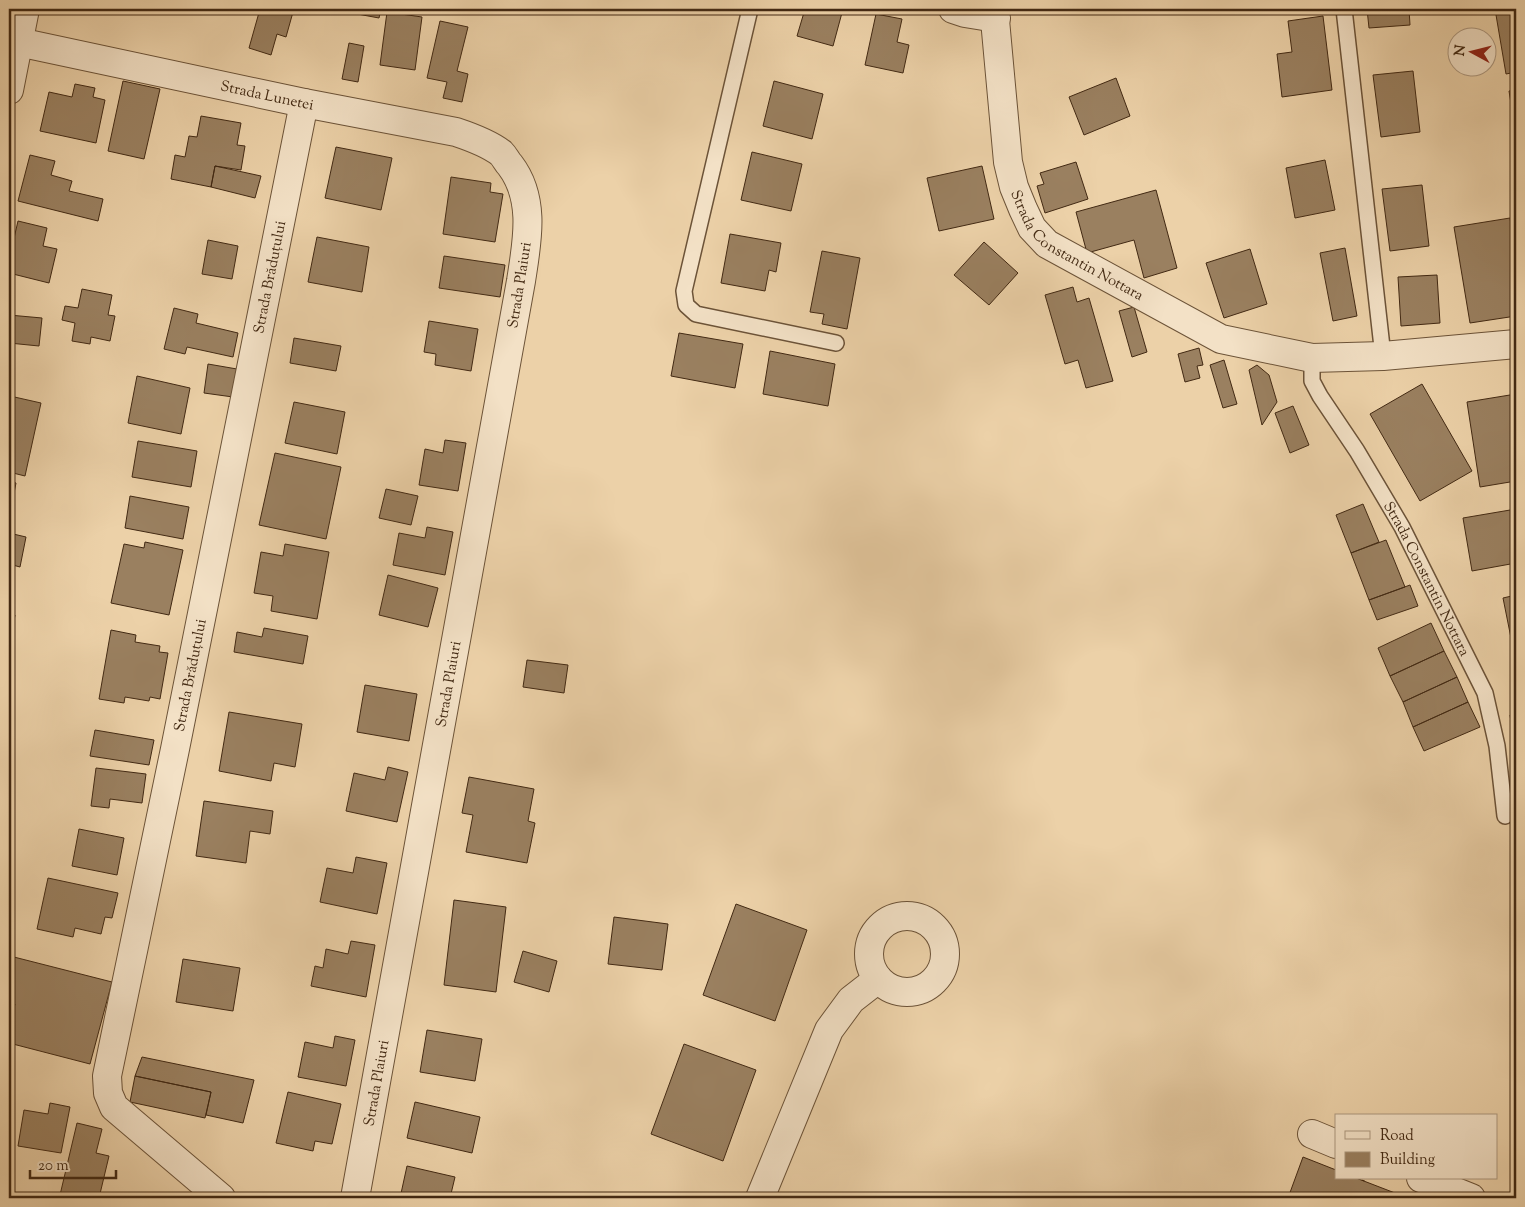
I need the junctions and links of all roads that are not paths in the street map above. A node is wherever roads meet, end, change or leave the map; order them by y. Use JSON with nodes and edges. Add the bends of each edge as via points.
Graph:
{"nodes":[{"id":1,"x":25,"y":9,"type":"edge"},
{"id":2,"x":750,"y":9,"type":"edge"},
{"id":3,"x":953,"y":9,"type":"edge"},
{"id":4,"x":1344,"y":9,"type":"edge"},
{"id":5,"x":995,"y":13,"type":"edge"},
{"id":6,"x":14,"y":41,"type":"edge"},
{"id":7,"x":9,"y":90,"type":"edge"},
{"id":8,"x":304,"y":103,"type":"junction"},
{"id":9,"x":515,"y":171,"type":"joint"},
{"id":10,"x":836,"y":343,"type":"dead end"},
{"id":11,"x":1516,"y":344,"type":"edge"},
{"id":12,"x":1382,"y":356,"type":"junction"},
{"id":13,"x":1312,"y":358,"type":"junction"},
{"id":14,"x":1505,"y":816,"type":"dead end"},
{"id":15,"x":878,"y":978,"type":"dead end"},
{"id":16,"x":1426,"y":1180,"type":"edge"},
{"id":17,"x":221,"y":1198,"type":"edge"},
{"id":18,"x":355,"y":1198,"type":"edge"},
{"id":19,"x":760,"y":1198,"type":"edge"},
{"id":20,"x":1471,"y":1198,"type":"edge"}],
"edges":[{"from":1,"to":6,"type":"street"},
{"from":2,"to":10,"type":"lane","via":[[684,291],[686,306],[696,314]]},
{"from":3,"to":5,"type":"street","via":[[965,13]]},
{"from":4,"to":12,"type":"lane"},
{"from":5,"to":13,"type":"street","name":"Strada Constantin Nottara","via":[[1008,162],[1014,187],[1032,228],[1047,244],[1222,338]]},
{"from":6,"to":7,"type":"street"},
{"from":6,"to":8,"type":"street","name":"Strada Lunetei"},
{"from":8,"to":9,"type":"street","name":"Strada Lunetei","via":[[479,140],[501,154]]},
{"from":8,"to":17,"type":"street","name":"Strada Brăduțului","via":[[107,1076],[108,1094],[114,1107]]},
{"from":9,"to":18,"type":"street","name":"Strada Plaiuri","via":[[525,194],[527,241]]},
{"from":11,"to":12,"type":"street","name":"Strada Constantin Nottara"},
{"from":12,"to":13,"type":"street","name":"Strada Constantin Nottara"},
{"from":13,"to":14,"type":"lane","name":"Strada Constantin Nottara","via":[[1312,381],[1402,527],[1485,693],[1498,746]]},
{"from":15,"to":19,"type":"street","via":[[851,1000],[829,1030]]},
{"from":16,"to":20,"type":"street"}]}
